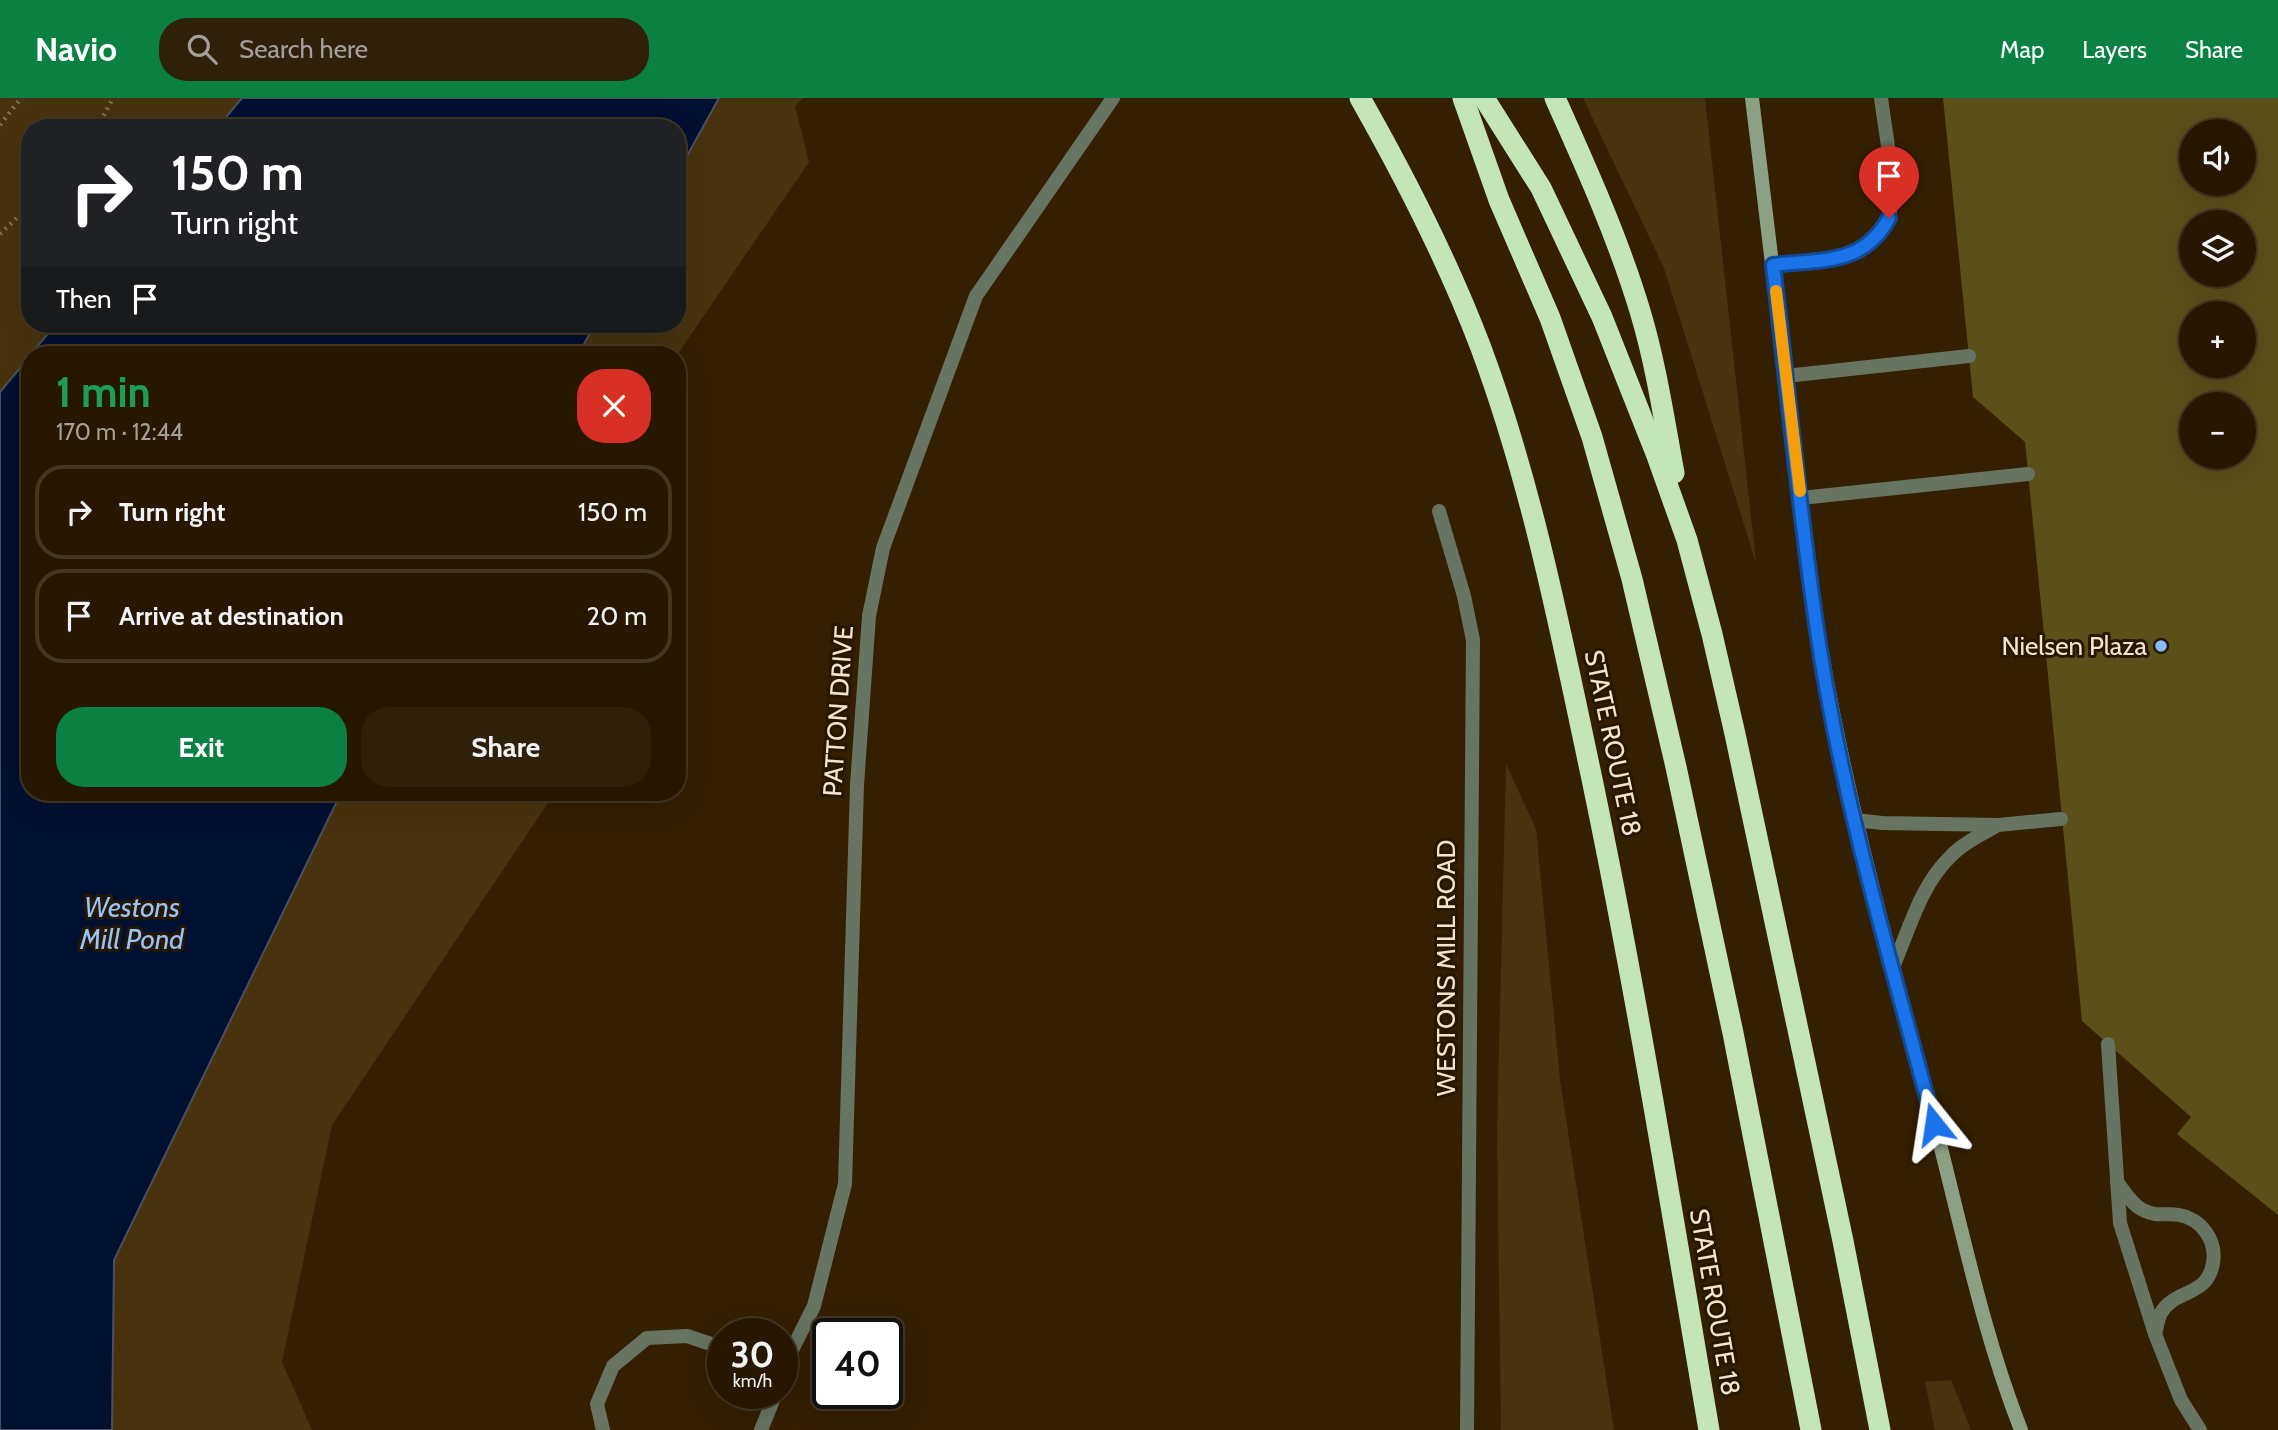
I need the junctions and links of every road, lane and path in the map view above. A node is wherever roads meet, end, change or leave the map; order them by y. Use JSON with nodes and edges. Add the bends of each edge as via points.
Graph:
{"nodes":[{"id":1,"x":21,"y":98,"type":"edge"},
{"id":2,"x":113,"y":98,"type":"edge"},
{"id":3,"x":1113,"y":98,"type":"edge"},
{"id":4,"x":1360,"y":98,"type":"edge"},
{"id":5,"x":1463,"y":98,"type":"edge"},
{"id":6,"x":1484,"y":98,"type":"edge"},
{"id":7,"x":1555,"y":98,"type":"edge"},
{"id":8,"x":1752,"y":98,"type":"edge"},
{"id":9,"x":1881,"y":98,"type":"edge"},
{"id":10,"x":102,"y":119,"type":"edge"},
{"id":11,"x":0,"y":125,"type":"edge"},
{"id":12,"x":21,"y":214,"type":"edge"},
{"id":13,"x":0,"y":234,"type":"edge"},
{"id":14,"x":1773,"y":265,"type":"junction"},
{"id":15,"x":1969,"y":356,"type":"dead end"},
{"id":16,"x":1786,"y":376,"type":"junction"},
{"id":17,"x":2028,"y":474,"type":"dead end"},
{"id":18,"x":1801,"y":498,"type":"junction"},
{"id":19,"x":1438,"y":511,"type":"dead end"},
{"id":20,"x":1687,"y":540,"type":"junction"},
{"id":21,"x":2061,"y":819,"type":"dead end"},
{"id":22,"x":1855,"y":820,"type":"junction"},
{"id":23,"x":1998,"y":825,"type":"junction"},
{"id":24,"x":1893,"y":967,"type":"junction"},
{"id":25,"x":2108,"y":1044,"type":"dead end"},
{"id":26,"x":2117,"y":1182,"type":"junction"},
{"id":27,"x":2155,"y":1334,"type":"junction"},
{"id":28,"x":798,"y":1340,"type":"edge"},
{"id":29,"x":707,"y":1343,"type":"edge"},
{"id":30,"x":770,"y":1409,"type":"edge"},
{"id":31,"x":603,"y":1430,"type":"edge"},
{"id":32,"x":761,"y":1430,"type":"edge"},
{"id":33,"x":1467,"y":1430,"type":"edge"},
{"id":34,"x":1709,"y":1430,"type":"edge"},
{"id":35,"x":1811,"y":1430,"type":"edge"},
{"id":36,"x":1880,"y":1430,"type":"edge"},
{"id":37,"x":2021,"y":1430,"type":"edge"},
{"id":38,"x":2200,"y":1430,"type":"edge"}],
"edges":[{"from":1,"to":11,"type":"path"},
{"from":2,"to":10,"type":"path"},
{"from":3,"to":28,"type":"street","name":"PATTON DRIVE","via":[[976,296],[883,548],[869,615],[857,785],[845,1184],[814,1306]]},
{"from":4,"to":34,"type":"highway","name":"STATE ROUTE 18","via":[[1426,218],[1461,298],[1503,414],[1543,551],[1616,895]]},
{"from":5,"to":35,"type":"highway","name":"STATE ROUTE 18","via":[[1499,200],[1550,318],[1622,541],[1696,862]]},
{"from":6,"to":20,"type":"highway","via":[[1541,188],[1602,317]]},
{"from":7,"to":20,"type":"highway","via":[[1610,225],[1640,311]]},
{"from":8,"to":14,"type":"street"},
{"from":9,"to":14,"type":"street","via":[[1891,200],[1881,233],[1846,256]]},
{"from":12,"to":13,"type":"path"},
{"from":14,"to":16,"type":"street"},
{"from":15,"to":16,"type":"street"},
{"from":16,"to":18,"type":"street"},
{"from":17,"to":18,"type":"street"},
{"from":18,"to":22,"type":"street","via":[[1819,645]]},
{"from":19,"to":33,"type":"street","name":"WESTONS MILL ROAD","via":[[1474,640]]},
{"from":20,"to":36,"type":"highway","via":[[1735,734]]},
{"from":21,"to":23,"type":"street"},
{"from":22,"to":23,"type":"street"},
{"from":22,"to":24,"type":"street"},
{"from":23,"to":24,"type":"street","via":[[1951,855],[1937,871]]},
{"from":24,"to":37,"type":"street","via":[[1999,1368]]},
{"from":25,"to":26,"type":"street"},
{"from":26,"to":27,"type":"street","via":[[2120,1223]]},
{"from":26,"to":27,"type":"street","via":[[2138,1208],[2157,1216],[2188,1217],[2199,1224],[2213,1247],[2210,1275],[2161,1313]]},
{"from":27,"to":38,"type":"street","via":[[2181,1400]]},
{"from":29,"to":31,"type":"street","via":[[687,1336],[647,1338],[613,1366],[597,1404]]},
{"from":30,"to":32,"type":"street"}]}
